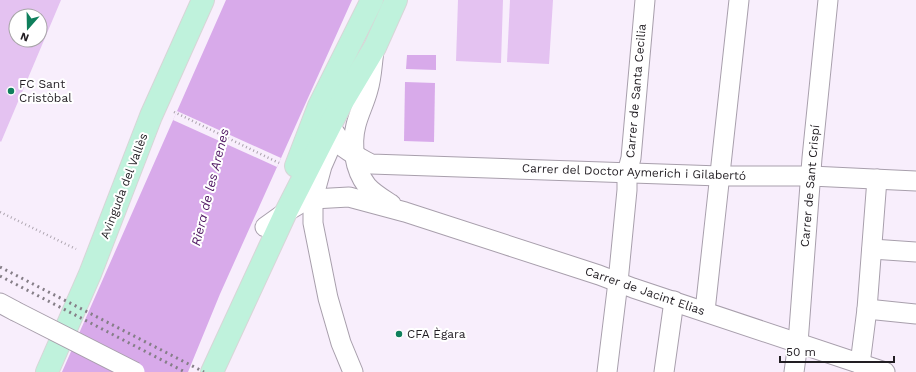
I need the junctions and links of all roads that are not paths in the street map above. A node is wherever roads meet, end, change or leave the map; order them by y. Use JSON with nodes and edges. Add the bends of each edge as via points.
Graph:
{"nodes":[{"id":1,"x":188,"y":0,"type":"edge"},
{"id":2,"x":203,"y":0,"type":"edge"},
{"id":3,"x":396,"y":0,"type":"edge"},
{"id":4,"x":645,"y":0,"type":"edge"},
{"id":5,"x":739,"y":0,"type":"edge"},
{"id":6,"x":828,"y":0,"type":"edge"},
{"id":7,"x":368,"y":9,"type":"edge"},
{"id":8,"x":370,"y":55,"type":"junction"},
{"id":9,"x":331,"y":134,"type":"junction"},
{"id":10,"x":355,"y":156,"type":"junction"},
{"id":11,"x":627,"y":172,"type":"junction"},
{"id":12,"x":720,"y":176,"type":"junction"},
{"id":13,"x":811,"y":176,"type":"junction"},
{"id":14,"x":877,"y":179,"type":"junction"},
{"id":15,"x":916,"y":181,"type":"edge"},
{"id":16,"x":313,"y":198,"type":"junction"},
{"id":17,"x":286,"y":212,"type":"junction"},
{"id":18,"x":405,"y":212,"type":"junction"},
{"id":19,"x":265,"y":227,"type":"junction"},
{"id":20,"x":872,"y":248,"type":"junction"},
{"id":21,"x":916,"y":252,"type":"edge"},
{"id":22,"x":618,"y":282,"type":"junction"},
{"id":23,"x":674,"y":301,"type":"junction"},
{"id":24,"x":8,"y":307,"type":"edge"},
{"id":25,"x":867,"y":308,"type":"junction"},
{"id":26,"x":705,"y":311,"type":"junction"},
{"id":27,"x":916,"y":314,"type":"edge"},
{"id":28,"x":798,"y":343,"type":"junction"},
{"id":29,"x":851,"y":365,"type":"edge"},
{"id":30,"x":33,"y":372,"type":"edge"},
{"id":31,"x":46,"y":372,"type":"edge"},
{"id":32,"x":135,"y":372,"type":"edge"},
{"id":33,"x":200,"y":372,"type":"edge"},
{"id":34,"x":212,"y":372,"type":"edge"},
{"id":35,"x":354,"y":372,"type":"edge"},
{"id":36,"x":607,"y":372,"type":"edge"},
{"id":37,"x":664,"y":372,"type":"edge"},
{"id":38,"x":794,"y":372,"type":"edge"},
{"id":39,"x":885,"y":372,"type":"edge"}],
"edges":[{"from":1,"to":30,"type":"main road","name":"Avinguda del Vallès","via":[[131,130]]},
{"from":2,"to":31,"type":"main road","name":"Avinguda del Vallès","via":[[153,112],[90,274]]},
{"from":3,"to":8,"type":"main road"},
{"from":4,"to":11,"type":"street","name":"Carrer de Santa Cecilia","via":[[631,158]]},
{"from":5,"to":12,"type":"street"},
{"from":6,"to":13,"type":"street","name":"Carrer de Sant Crispí"},
{"from":7,"to":9,"type":"street","via":[[328,108],[326,118]]},
{"from":7,"to":19,"type":"main road","via":[[326,92],[296,165]]},
{"from":8,"to":9,"type":"main road"},
{"from":8,"to":10,"type":"street","name":"Carrer de Jacint Elias","via":[[369,88],[356,124]]},
{"from":9,"to":10,"type":"street"},
{"from":9,"to":16,"type":"street"},
{"from":9,"to":17,"type":"main road"},
{"from":10,"to":11,"type":"street","name":"Carrer del Doctor Aymerich i Gilabertó","via":[[371,164]]},
{"from":10,"to":18,"type":"street","name":"Carrer de Jacint Elias","via":[[362,178],[368,186],[377,196]]},
{"from":11,"to":12,"type":"street","name":"Carrer del Doctor Aymerich i Gilabertó"},
{"from":11,"to":22,"type":"street","name":"Carrer de Santa Cecilia"},
{"from":12,"to":13,"type":"street","name":"Carrer del Doctor Aymerich i Gilabertó"},
{"from":12,"to":26,"type":"street"},
{"from":13,"to":14,"type":"street","name":"Carrer del Doctor Aymerich i Gilabertó"},
{"from":13,"to":28,"type":"street","name":"Carrer de Sant Crispí"},
{"from":14,"to":15,"type":"street","name":"Carrer del Doctor Aymerich i Gilabertó"},
{"from":14,"to":20,"type":"street"},
{"from":16,"to":17,"type":"street","name":"Carrer de Jacint Elias"},
{"from":16,"to":18,"type":"street","name":"Carrer de Jacint Elias","via":[[349,197]]},
{"from":16,"to":35,"type":"street","via":[[313,231],[328,298],[341,343]]},
{"from":17,"to":19,"type":"street","name":"Carrer de Jacint Elias"},
{"from":17,"to":34,"type":"main road"},
{"from":18,"to":22,"type":"street","name":"Carrer de Jacint Elias"},
{"from":19,"to":33,"type":"main road"},
{"from":20,"to":21,"type":"street"},
{"from":20,"to":25,"type":"street"},
{"from":22,"to":23,"type":"street","name":"Carrer de Jacint Elias"},
{"from":22,"to":36,"type":"street","name":"Carrer de Santa Cecilia"},
{"from":23,"to":26,"type":"street","name":"Carrer de Jacint Elias"},
{"from":23,"to":37,"type":"street"},
{"from":24,"to":32,"type":"street","bridge":true},
{"from":25,"to":27,"type":"street"},
{"from":25,"to":29,"type":"street"},
{"from":26,"to":28,"type":"street","name":"Carrer de Jacint Elias"},
{"from":28,"to":29,"type":"street","name":"Carrer de Jacint Elias"},
{"from":28,"to":38,"type":"street","name":"Carrer de Sant Crispí"},
{"from":29,"to":39,"type":"street","name":"Carrer de Jacint Elias"}]}
